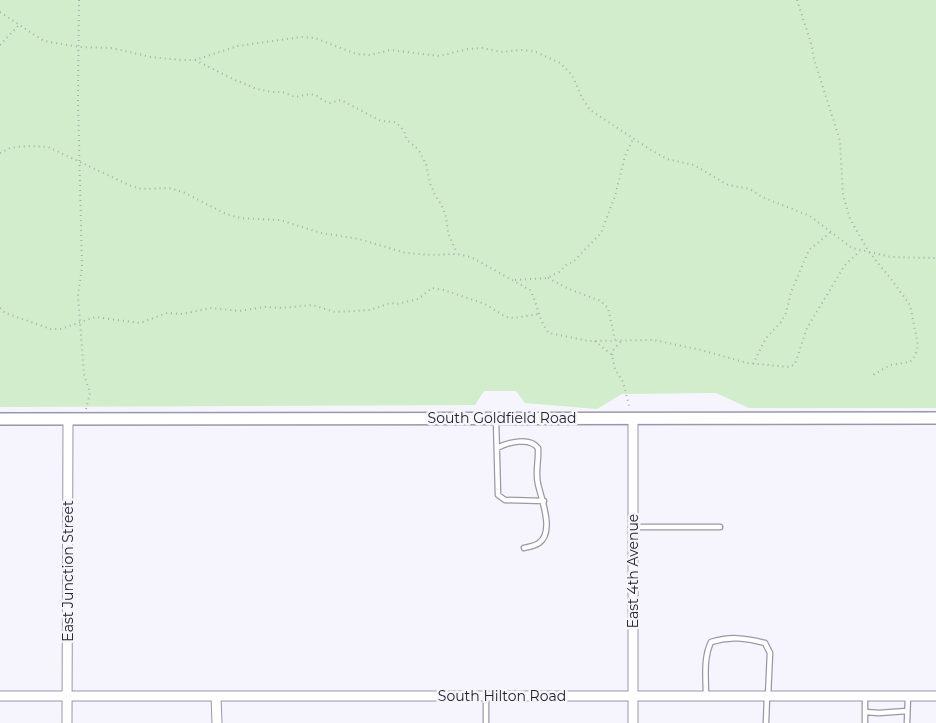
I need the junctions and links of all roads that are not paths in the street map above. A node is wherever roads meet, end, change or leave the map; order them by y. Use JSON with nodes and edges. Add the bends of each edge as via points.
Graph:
{"nodes":[{"id":1,"x":496,"y":418,"type":"junction"},
{"id":2,"x":633,"y":418,"type":"junction"},
{"id":3,"x":936,"y":418,"type":"edge"},
{"id":4,"x":0,"y":419,"type":"edge"},
{"id":5,"x":68,"y":419,"type":"junction"},
{"id":6,"x":497,"y":448,"type":"junction"},
{"id":7,"x":544,"y":501,"type":"junction"},
{"id":8,"x":633,"y":527,"type":"junction"},
{"id":9,"x":720,"y":527,"type":"dead end"},
{"id":10,"x":524,"y":548,"type":"dead end"},
{"id":11,"x":0,"y":696,"type":"edge"},
{"id":12,"x":67,"y":696,"type":"junction"},
{"id":13,"x":216,"y":696,"type":"junction"},
{"id":14,"x":486,"y":696,"type":"junction"},
{"id":15,"x":632,"y":696,"type":"junction"},
{"id":16,"x":706,"y":696,"type":"junction"},
{"id":17,"x":768,"y":696,"type":"junction"},
{"id":18,"x":865,"y":696,"type":"junction"},
{"id":19,"x":908,"y":696,"type":"junction"},
{"id":20,"x":936,"y":696,"type":"edge"},
{"id":21,"x":908,"y":711,"type":"junction"},
{"id":22,"x":865,"y":712,"type":"junction"},
{"id":23,"x":68,"y":723,"type":"edge"},
{"id":24,"x":217,"y":723,"type":"edge"},
{"id":25,"x":486,"y":723,"type":"edge"},
{"id":26,"x":633,"y":723,"type":"edge"},
{"id":27,"x":766,"y":723,"type":"edge"},
{"id":28,"x":865,"y":723,"type":"edge"},
{"id":29,"x":907,"y":723,"type":"edge"}],
"edges":[{"from":1,"to":2,"type":"main road","name":"South Goldfield Road"},
{"from":1,"to":5,"type":"main road","name":"South Goldfield Road"},
{"from":1,"to":6,"type":"lane"},
{"from":2,"to":3,"type":"main road","name":"South Goldfield Road"},
{"from":2,"to":8,"type":"street","name":"East 4th Avenue"},
{"from":4,"to":5,"type":"main road","name":"South Goldfield Road"},
{"from":5,"to":12,"type":"street","name":"East Junction Street"},
{"from":6,"to":7,"type":"lane","via":[[498,495],[505,500]]},
{"from":6,"to":7,"type":"lane","via":[[516,442],[536,445],[538,485]]},
{"from":7,"to":10,"type":"lane","via":[[546,529],[543,539]]},
{"from":8,"to":9,"type":"lane"},
{"from":8,"to":15,"type":"street","name":"East 4th Avenue"},
{"from":11,"to":12,"type":"street","name":"South Hilton Road"},
{"from":12,"to":13,"type":"street","name":"South Hilton Road"},
{"from":12,"to":23,"type":"street","name":"East Junction Street"},
{"from":13,"to":14,"type":"street","name":"South Hilton Road"},
{"from":13,"to":24,"type":"street"},
{"from":14,"to":15,"type":"street","name":"South Hilton Road"},
{"from":14,"to":25,"type":"lane"},
{"from":15,"to":16,"type":"street","name":"South Hilton Road"},
{"from":15,"to":26,"type":"street","name":"East 4th Avenue"},
{"from":16,"to":17,"type":"street","name":"South Hilton Road"},
{"from":16,"to":17,"type":"lane","via":[[707,650],[711,642],[726,638],[765,643],[770,653]]},
{"from":17,"to":18,"type":"street","name":"South Hilton Road"},
{"from":17,"to":27,"type":"lane"},
{"from":18,"to":19,"type":"street","name":"South Hilton Road"},
{"from":18,"to":22,"type":"lane"},
{"from":19,"to":20,"type":"street","name":"South Hilton Road"},
{"from":19,"to":21,"type":"lane"},
{"from":21,"to":22,"type":"lane"},
{"from":21,"to":29,"type":"lane"},
{"from":22,"to":28,"type":"lane"}]}
